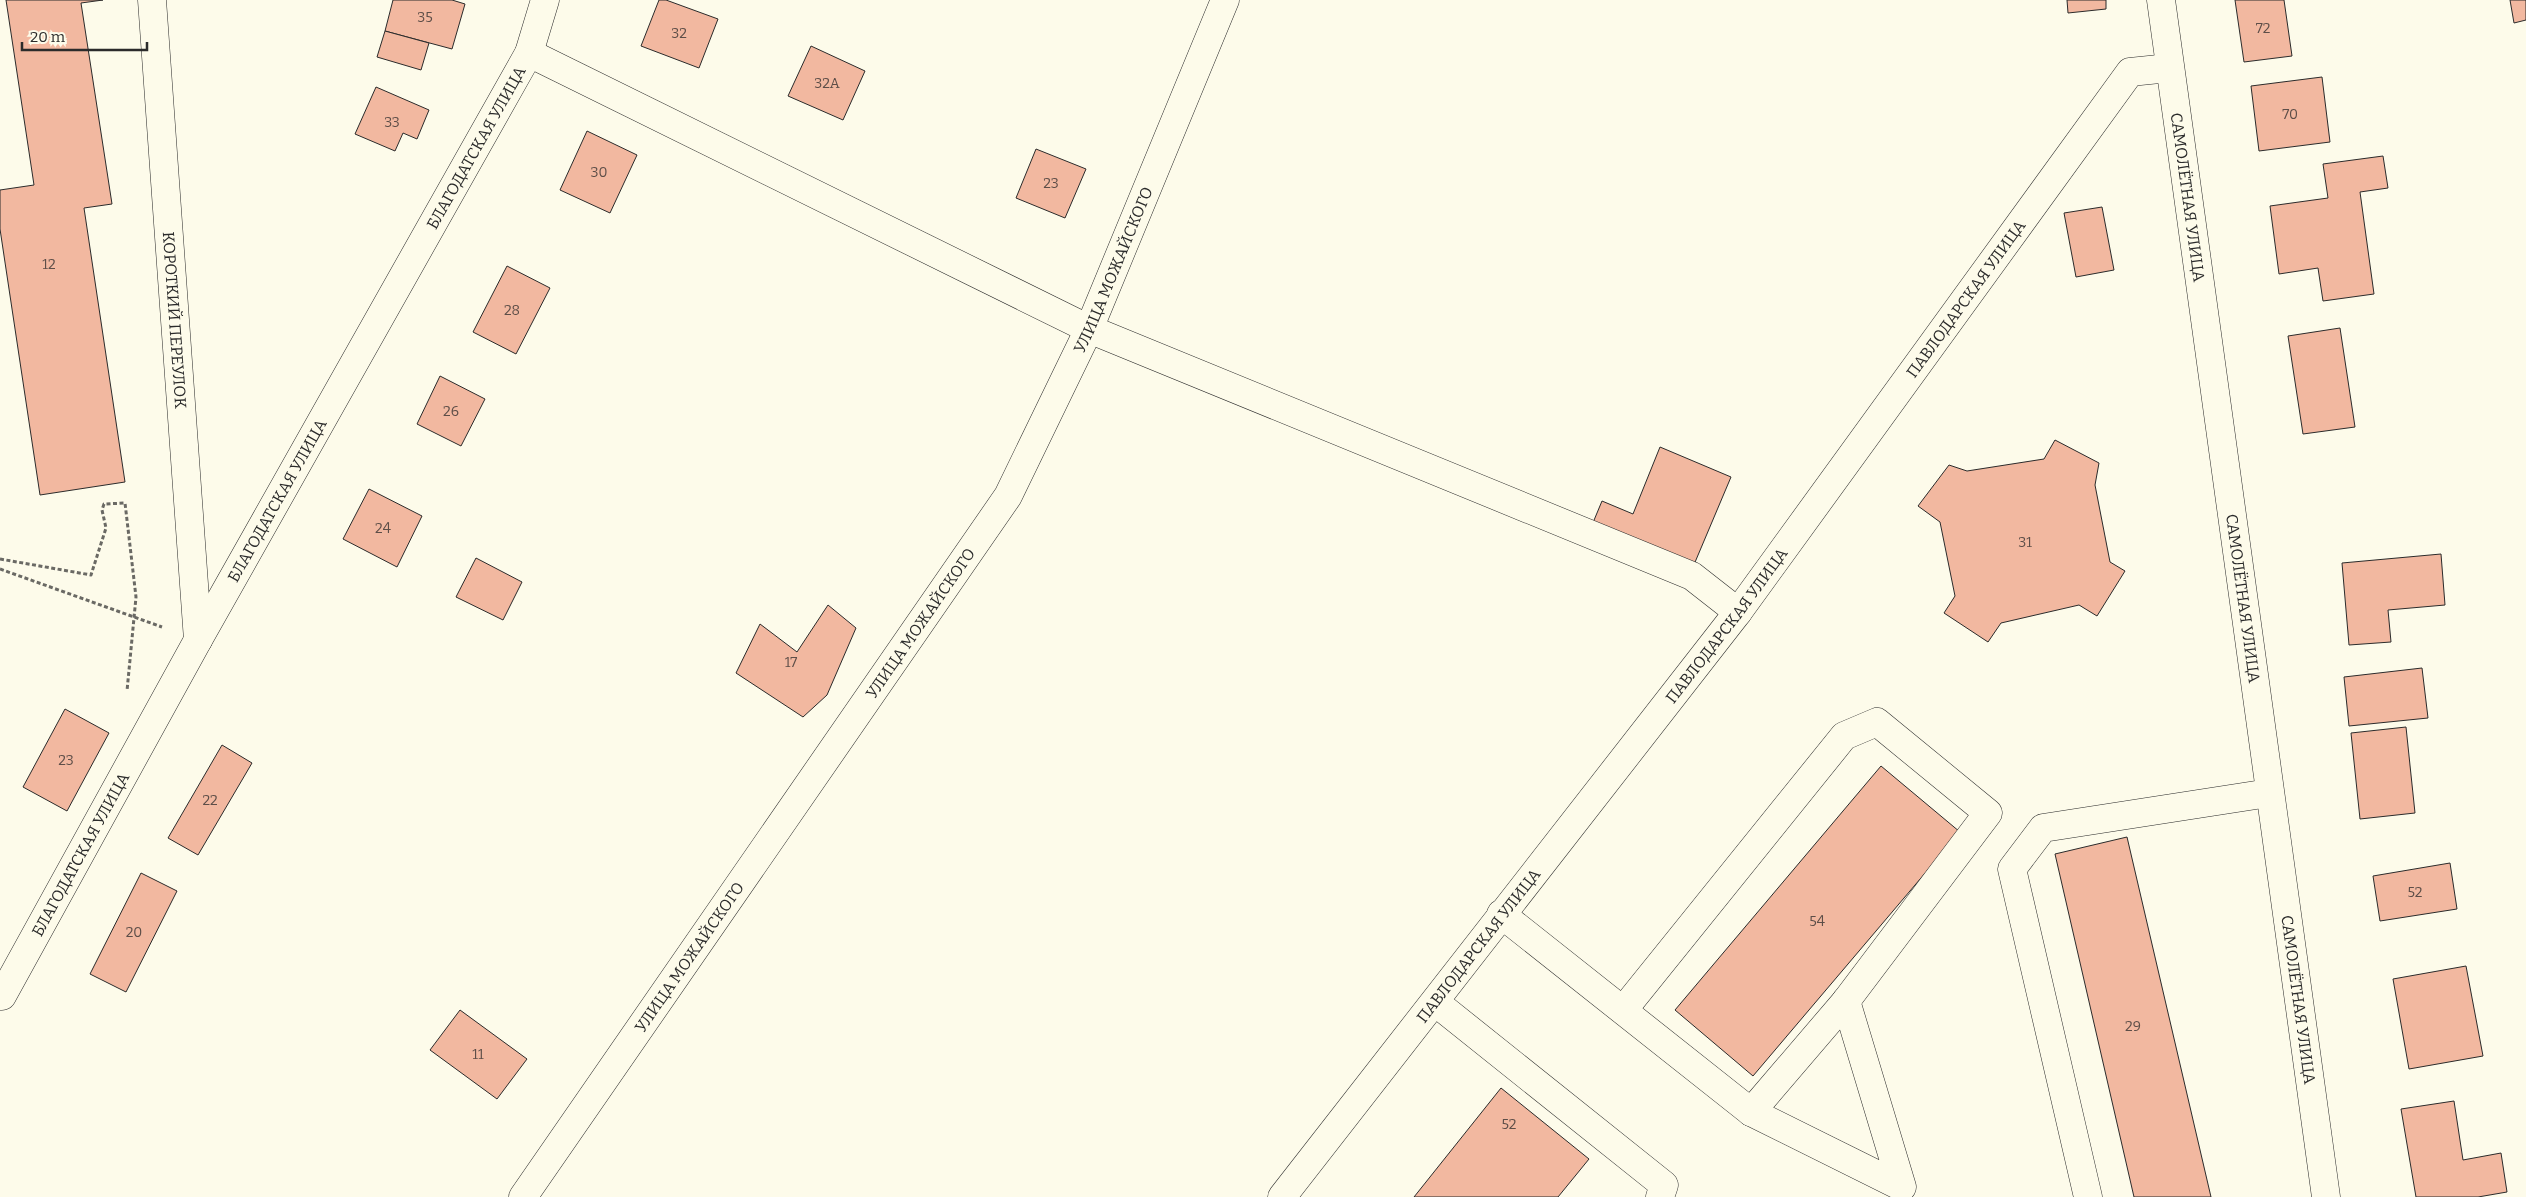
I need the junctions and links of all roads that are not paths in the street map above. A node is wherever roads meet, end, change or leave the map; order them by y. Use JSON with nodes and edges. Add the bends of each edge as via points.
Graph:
{"nodes":[{"id":1,"x":152,"y":0,"type":"edge"},
{"id":2,"x":545,"y":0,"type":"edge"},
{"id":3,"x":1225,"y":0,"type":"edge"},
{"id":4,"x":2161,"y":0,"type":"edge"},
{"id":5,"x":529,"y":53,"type":"junction"},
{"id":6,"x":2169,"y":68,"type":"junction"},
{"id":7,"x":1089,"y":329,"type":"junction"},
{"id":8,"x":1738,"y":612,"type":"junction"},
{"id":9,"x":198,"y":640,"type":"junction"},
{"id":10,"x":2269,"y":792,"type":"junction"},
{"id":11,"x":1502,"y":914,"type":"junction"},
{"id":12,"x":0,"y":996,"type":"edge"},
{"id":13,"x":1846,"y":1001,"type":"junction"},
{"id":14,"x":1435,"y":1002,"type":"junction"},
{"id":15,"x":1624,"y":1009,"type":"junction"},
{"id":16,"x":1751,"y":1112,"type":"junction"},
{"id":17,"x":523,"y":1197,"type":"edge"},
{"id":18,"x":1282,"y":1197,"type":"edge"},
{"id":19,"x":1660,"y":1197,"type":"edge"},
{"id":20,"x":2088,"y":1197,"type":"edge"},
{"id":21,"x":2326,"y":1197,"type":"edge"}],
"edges":[{"from":1,"to":9,"type":"street","name":"КОРОТКИЙ ПЕРЕУЛОК"},
{"from":2,"to":5,"type":"street","name":"БЛАГОДАТСКАЯ УЛИЦА"},
{"from":3,"to":7,"type":"street","name":"УЛИЦА МОЖАЙСКОГО"},
{"from":4,"to":6,"type":"street","name":"САМОЛЁТНАЯ УЛИЦА"},
{"from":5,"to":7,"type":"street"},
{"from":5,"to":9,"type":"street","name":"БЛАГОДАТСКАЯ УЛИЦА"},
{"from":6,"to":8,"type":"street","name":"ПАВЛОДАРСКАЯ УЛИЦА","via":[[2130,72]]},
{"from":6,"to":10,"type":"street","name":"САМОЛЁТНАЯ УЛИЦА"},
{"from":7,"to":8,"type":"street","via":[[1692,576]]},
{"from":7,"to":17,"type":"street","name":"УЛИЦА МОЖАЙСКОГО","via":[[1008,496]]},
{"from":8,"to":11,"type":"street","name":"ПАВЛОДАРСКАЯ УЛИЦА"},
{"from":9,"to":12,"type":"street","name":"БЛАГОДАТСКАЯ УЛИЦА"},
{"from":10,"to":20,"type":"street","via":[[2043,828],[2012,869]]},
{"from":10,"to":21,"type":"street","name":"САМОЛЁТНАЯ УЛИЦА"},
{"from":11,"to":14,"type":"street","name":"ПАВЛОДАРСКАЯ УЛИЦА"},
{"from":11,"to":15,"type":"street"},
{"from":13,"to":15,"type":"street","via":[[1988,813],[1877,722],[1844,736]]},
{"from":13,"to":16,"type":"street"},
{"from":13,"to":16,"type":"street","via":[[1902,1187]]},
{"from":14,"to":18,"type":"street","name":"ПАВЛОДАРСКАЯ УЛИЦА"},
{"from":14,"to":19,"type":"street","via":[[1664,1185]]},
{"from":15,"to":16,"type":"street"}]}
